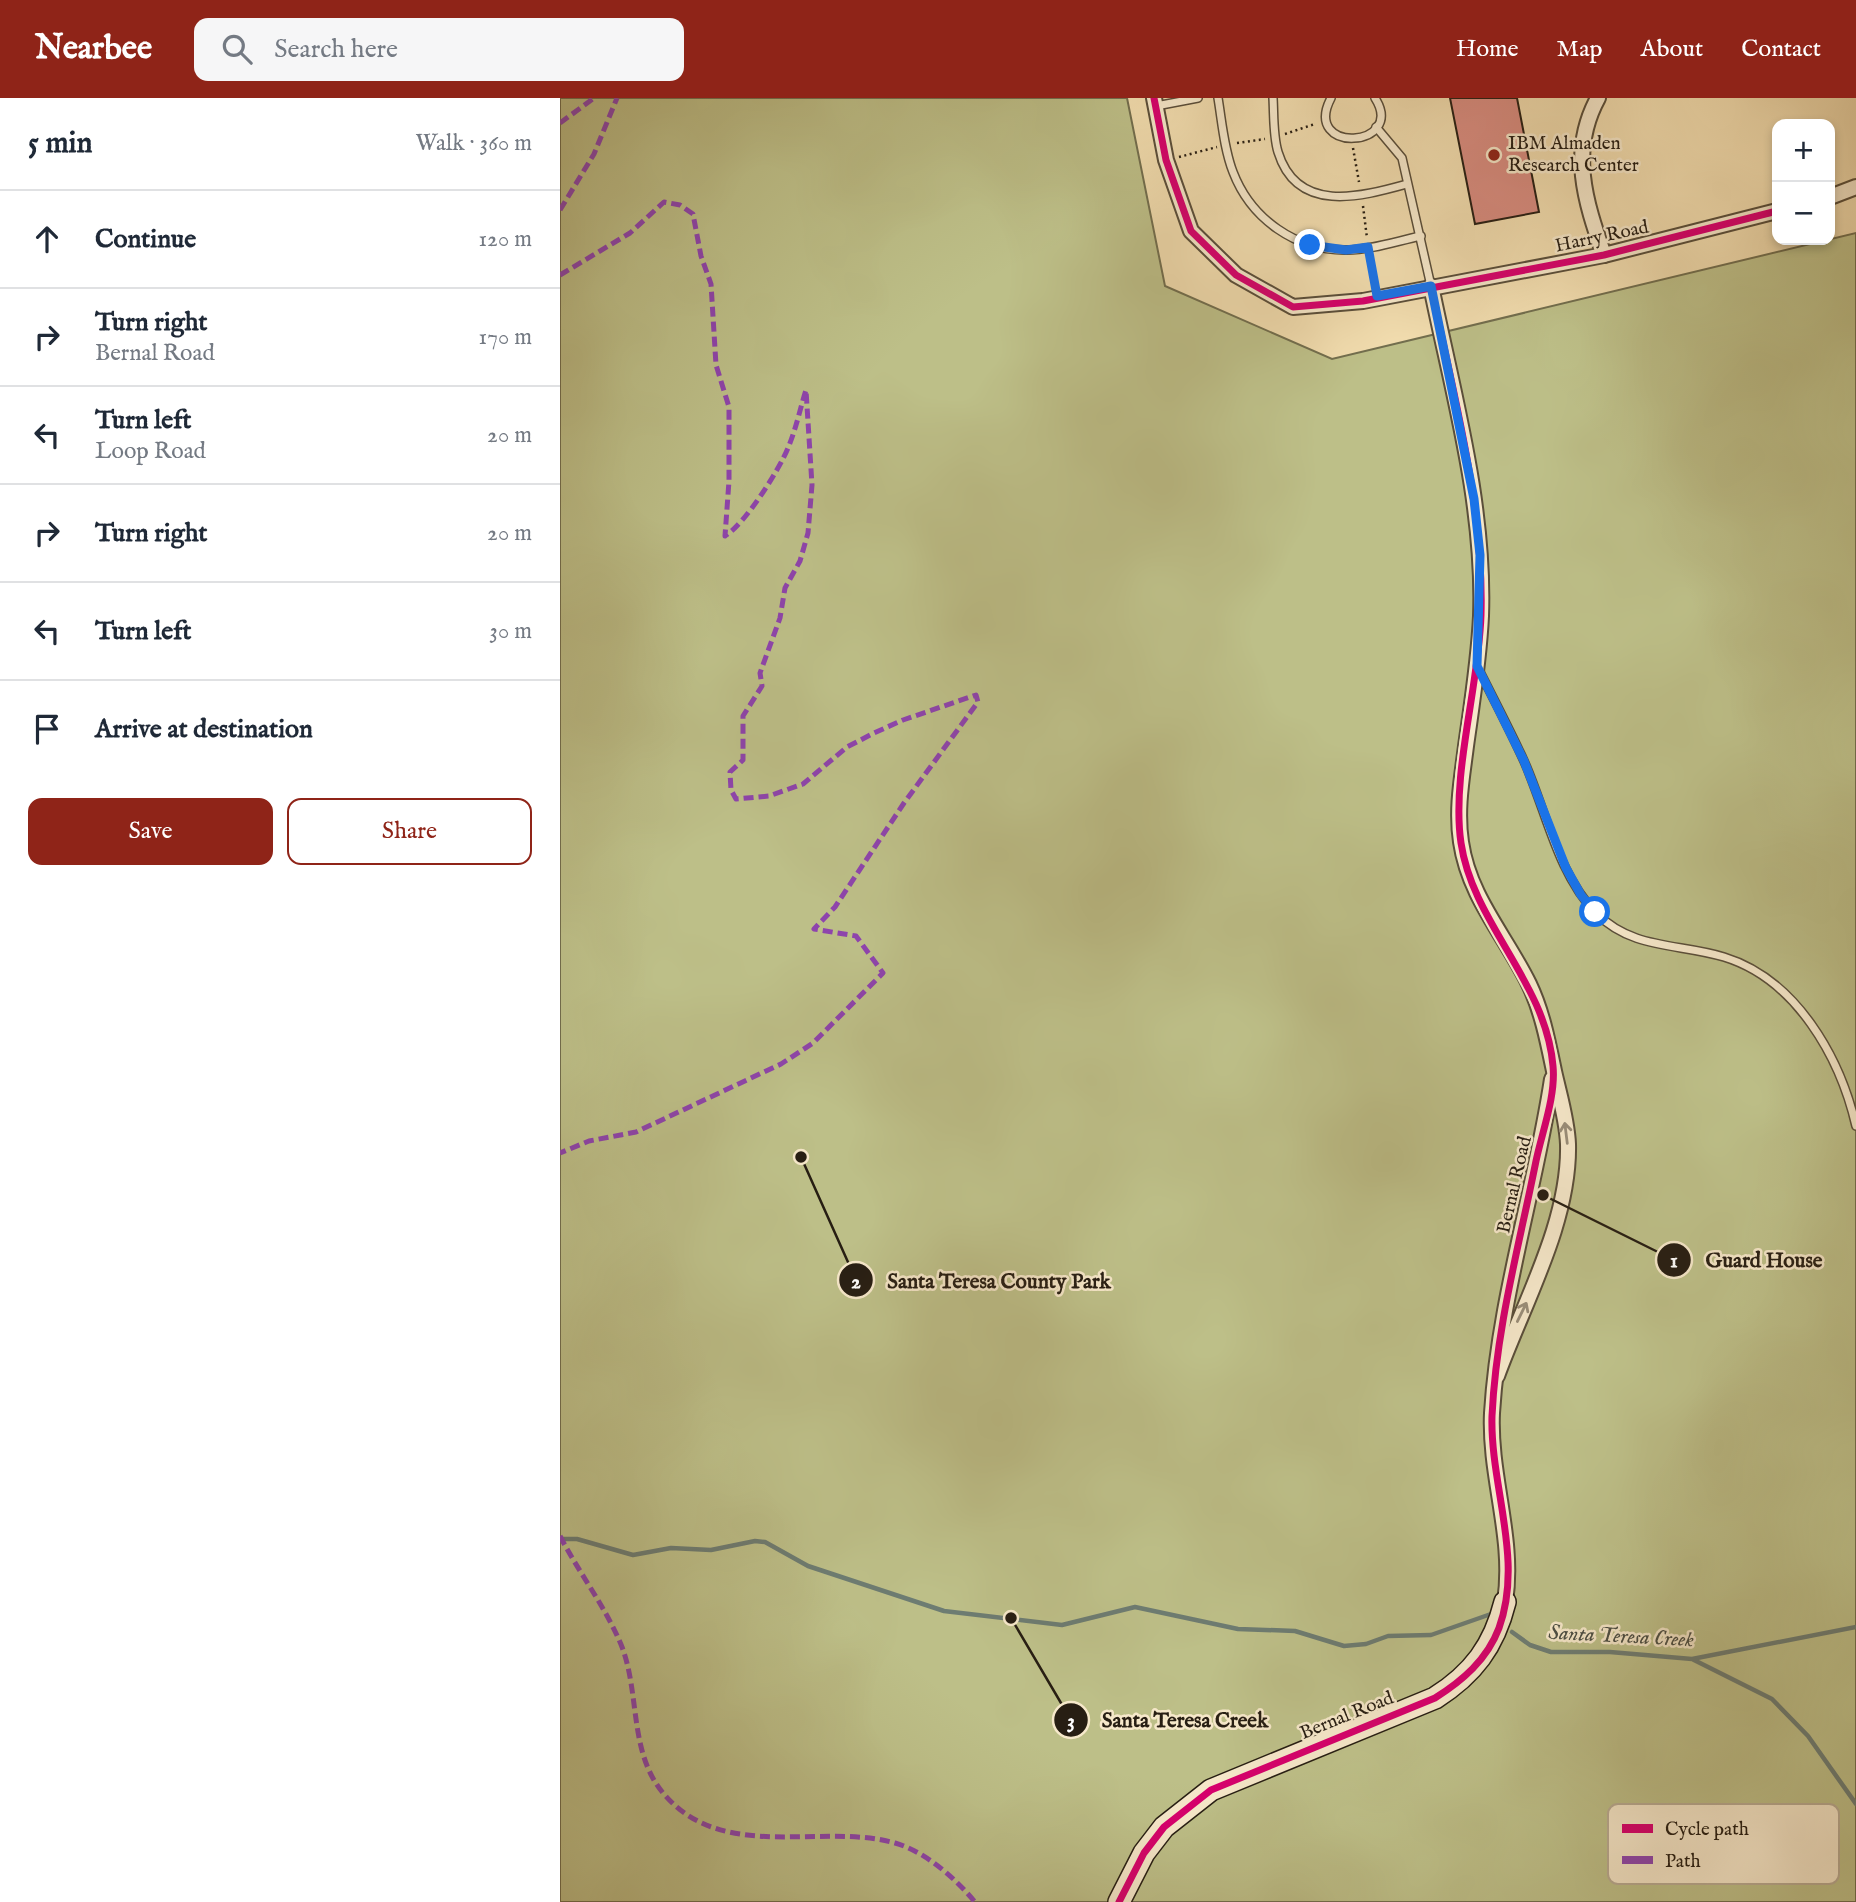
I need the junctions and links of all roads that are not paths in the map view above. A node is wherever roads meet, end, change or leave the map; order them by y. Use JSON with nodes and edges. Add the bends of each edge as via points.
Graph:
{"nodes":[{"id":1,"x":1198,"y":98,"type":"edge"},
{"id":2,"x":1218,"y":98,"type":"edge"},
{"id":3,"x":1273,"y":98,"type":"edge"},
{"id":4,"x":1331,"y":98,"type":"edge"},
{"id":5,"x":1375,"y":98,"type":"edge"},
{"id":6,"x":1598,"y":98,"type":"edge"},
{"id":7,"x":1155,"y":102,"type":"edge"},
{"id":8,"x":1376,"y":127,"type":"junction"},
{"id":9,"x":1407,"y":184,"type":"junction"},
{"id":10,"x":1856,"y":187,"type":"edge"},
{"id":11,"x":1835,"y":195,"type":"edge"},
{"id":12,"x":1772,"y":212,"type":"edge"},
{"id":13,"x":1421,"y":236,"type":"junction"},
{"id":14,"x":1604,"y":255,"type":"junction"},
{"id":15,"x":1431,"y":286,"type":"junction"},
{"id":16,"x":1477,"y":666,"type":"junction"},
{"id":17,"x":1553,"y":1068,"type":"junction"},
{"id":18,"x":1856,"y":1126,"type":"edge"},
{"id":19,"x":1497,"y":1376,"type":"junction"},
{"id":20,"x":1505,"y":1602,"type":"joint"},
{"id":21,"x":1119,"y":1902,"type":"edge"}],
"edges":[{"from":1,"to":7,"type":"lane"},
{"from":2,"to":13,"type":"lane","via":[[1233,172],[1249,201],[1275,229],[1310,245],[1346,250]]},
{"from":3,"to":9,"type":"lane","via":[[1277,149],[1287,173],[1310,192],[1346,198]]},
{"from":4,"to":8,"type":"lane","via":[[1327,120],[1335,134],[1352,140],[1368,136]]},
{"from":5,"to":8,"type":"lane","via":[[1380,113]]},
{"from":6,"to":14,"type":"street","via":[[1584,134],[1580,162],[1584,196]]},
{"from":7,"to":15,"type":"street","name":"Harry Road","via":[[1166,160],[1191,231],[1236,275],[1293,307],[1363,301]]},
{"from":8,"to":9,"type":"lane","via":[[1402,158]]},
{"from":9,"to":13,"type":"lane"},
{"from":10,"to":11,"type":"street"},
{"from":12,"to":14,"type":"street","name":"Harry Road"},
{"from":13,"to":15,"type":"lane"},
{"from":14,"to":15,"type":"street","name":"Harry Road"},
{"from":15,"to":16,"type":"street","name":"Bernal Road","via":[[1474,499],[1480,555]]},
{"from":16,"to":17,"type":"street","name":"Bernal Road","via":[[1458,807],[1462,851],[1483,909],[1528,984],[1543,1022]]},
{"from":16,"to":18,"type":"lane","via":[[1524,761],[1581,895],[1612,927],[1635,939],[1725,957],[1772,982],[1793,1002],[1828,1054],[1842,1078]]},
{"from":17,"to":19,"type":"street","name":"Bernal Road","via":[[1500,1330]]},
{"from":19,"to":17,"type":"street","name":"Bernal Road","one_way":true,"via":[[1547,1253],[1560,1198],[1568,1144]]},
{"from":19,"to":20,"type":"street","name":"Bernal Road","via":[[1492,1447],[1508,1553]]},
{"from":20,"to":21,"type":"street","name":"Bernal Road","via":[[1488,1650],[1457,1684],[1435,1698],[1211,1790],[1164,1827],[1143,1853]]}]}
